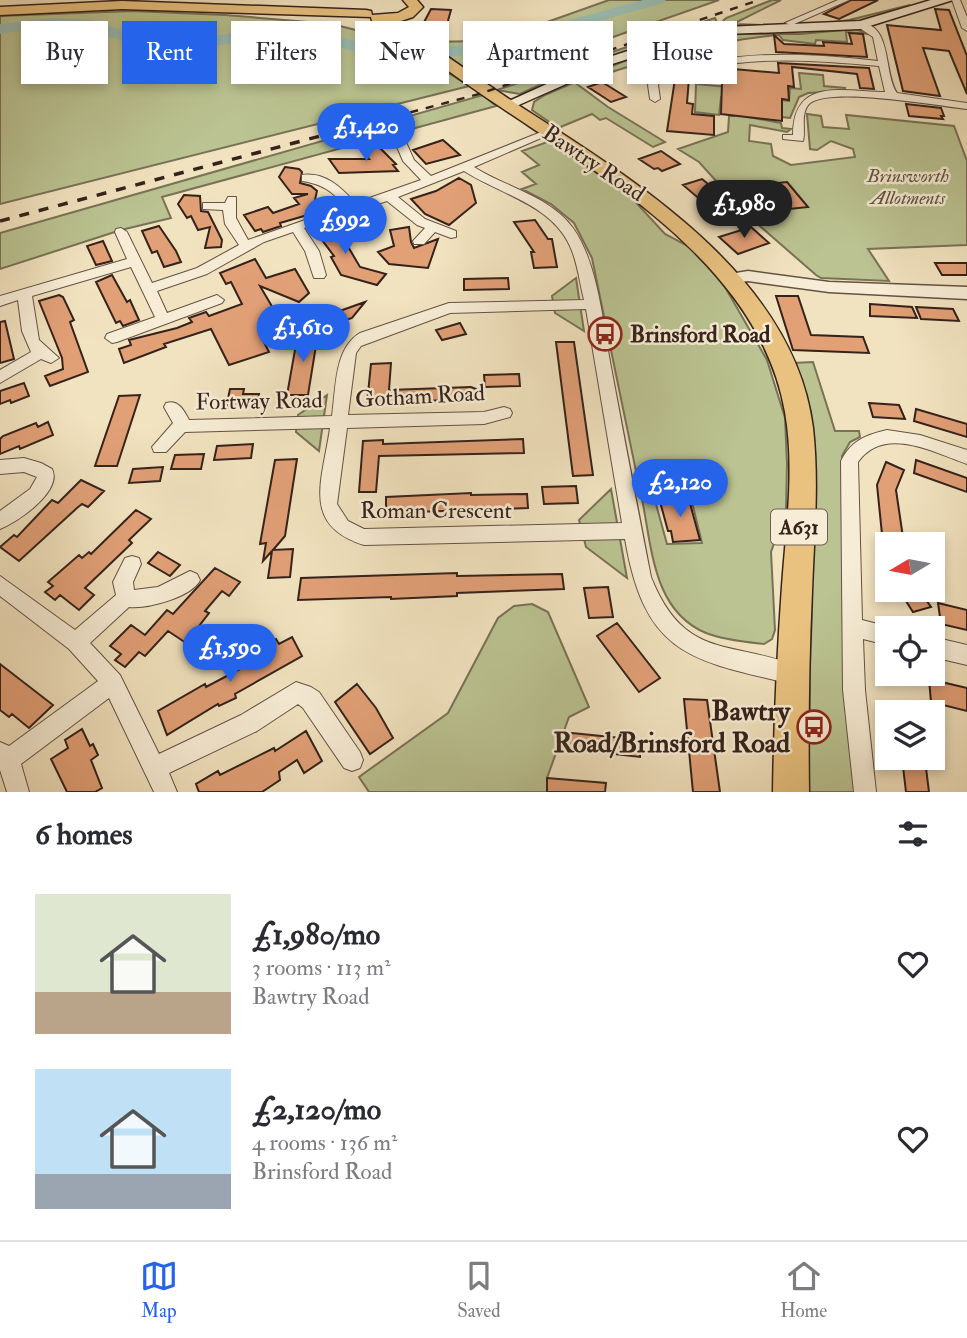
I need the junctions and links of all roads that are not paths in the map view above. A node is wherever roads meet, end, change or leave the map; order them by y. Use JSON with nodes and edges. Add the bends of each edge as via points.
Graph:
{"nodes":[{"id":1,"x":125,"y":0,"type":"edge"},
{"id":2,"x":845,"y":0,"type":"edge"},
{"id":3,"x":947,"y":0,"type":"edge"},
{"id":4,"x":956,"y":0,"type":"edge"},
{"id":5,"x":415,"y":5,"type":"edge"},
{"id":6,"x":367,"y":6,"type":"edge"},
{"id":7,"x":224,"y":8,"type":"junction"},
{"id":8,"x":0,"y":9,"type":"edge"},
{"id":9,"x":384,"y":19,"type":"junction"},
{"id":10,"x":361,"y":21,"type":"edge"},
{"id":11,"x":387,"y":21,"type":"edge"},
{"id":12,"x":789,"y":23,"type":"dead end"},
{"id":13,"x":861,"y":24,"type":"junction"},
{"id":14,"x":967,"y":28,"type":"edge"},
{"id":15,"x":449,"y":64,"type":"edge"},
{"id":16,"x":883,"y":64,"type":"junction"},
{"id":17,"x":893,"y":95,"type":"junction"},
{"id":18,"x":655,"y":99,"type":"dead end"},
{"id":19,"x":507,"y":105,"type":"junction"},
{"id":20,"x":967,"y":106,"type":"edge"},
{"id":21,"x":550,"y":132,"type":"junction"},
{"id":22,"x":787,"y":137,"type":"dead end"},
{"id":23,"x":401,"y":142,"type":"dead end"},
{"id":24,"x":463,"y":165,"type":"junction"},
{"id":25,"x":337,"y":172,"type":"dead end"},
{"id":26,"x":306,"y":178,"type":"dead end"},
{"id":27,"x":323,"y":180,"type":"junction"},
{"id":28,"x":429,"y":181,"type":"junction"},
{"id":29,"x":389,"y":196,"type":"junction"},
{"id":30,"x":207,"y":206,"type":"dead end"},
{"id":31,"x":353,"y":208,"type":"junction"},
{"id":32,"x":296,"y":226,"type":"junction"},
{"id":33,"x":432,"y":228,"type":"junction"},
{"id":34,"x":121,"y":232,"type":"dead end"},
{"id":35,"x":451,"y":234,"type":"dead end"},
{"id":36,"x":419,"y":242,"type":"dead end"},
{"id":37,"x":246,"y":244,"type":"junction"},
{"id":38,"x":135,"y":261,"type":"junction"},
{"id":39,"x":319,"y":275,"type":"dead end"},
{"id":40,"x":730,"y":279,"type":"junction"},
{"id":41,"x":149,"y":289,"type":"junction"},
{"id":42,"x":24,"y":293,"type":"junction"},
{"id":43,"x":967,"y":293,"type":"edge"},
{"id":44,"x":217,"y":300,"type":"dead end"},
{"id":45,"x":0,"y":301,"type":"edge"},
{"id":46,"x":592,"y":304,"type":"junction"},
{"id":47,"x":163,"y":319,"type":"junction"},
{"id":48,"x":112,"y":338,"type":"dead end"},
{"id":49,"x":0,"y":377,"type":"edge"},
{"id":50,"x":172,"y":407,"type":"dead end"},
{"id":51,"x":504,"y":413,"type":"dead end"},
{"id":52,"x":338,"y":422,"type":"junction"},
{"id":53,"x":181,"y":426,"type":"junction"},
{"id":54,"x":160,"y":447,"type":"dead end"},
{"id":55,"x":967,"y":457,"type":"edge"},
{"id":56,"x":0,"y":467,"type":"edge"},
{"id":57,"x":0,"y":521,"type":"edge"},
{"id":58,"x":631,"y":531,"type":"junction"},
{"id":59,"x":132,"y":564,"type":"dead end"},
{"id":60,"x":190,"y":580,"type":"dead end"},
{"id":61,"x":0,"y":585,"type":"edge"},
{"id":62,"x":126,"y":598,"type":"junction"},
{"id":63,"x":852,"y":627,"type":"junction"},
{"id":64,"x":875,"y":632,"type":"edge"},
{"id":65,"x":76,"y":642,"type":"junction"},
{"id":66,"x":945,"y":649,"type":"edge"},
{"id":67,"x":967,"y":654,"type":"edge"},
{"id":68,"x":792,"y":674,"type":"junction"},
{"id":69,"x":113,"y":682,"type":"junction"},
{"id":70,"x":4,"y":756,"type":"edge"},
{"id":71,"x":352,"y":761,"type":"dead end"},
{"id":72,"x":156,"y":767,"type":"junction"},
{"id":73,"x":18,"y":792,"type":"edge"},
{"id":74,"x":166,"y":792,"type":"edge"},
{"id":75,"x":791,"y":792,"type":"edge"},
{"id":76,"x":865,"y":792,"type":"edge"}],
"edges":[{"from":1,"to":6,"type":"main road"},
{"from":1,"to":8,"type":"main road"},
{"from":2,"to":12,"type":"street"},
{"from":3,"to":13,"type":"main road"},
{"from":4,"to":14,"type":"street"},
{"from":5,"to":9,"type":"main road"},
{"from":6,"to":7,"type":"main road"},
{"from":6,"to":9,"type":"main road"},
{"from":7,"to":8,"type":"main road"},
{"from":7,"to":10,"type":"main road"},
{"from":9,"to":11,"type":"main road","name":"Bawtry Road"},
{"from":13,"to":16,"type":"street","via":[[876,33]]},
{"from":13,"to":19,"type":"main road","via":[[693,36],[605,63]]},
{"from":15,"to":19,"type":"main road","name":"Bawtry Road","number":"A631"},
{"from":16,"to":17,"type":"street"},
{"from":16,"to":18,"type":"street","via":[[811,57],[727,60],[656,79]]},
{"from":17,"to":20,"type":"street"},
{"from":17,"to":22,"type":"street","via":[[814,97],[800,110],[799,139]]},
{"from":19,"to":21,"type":"main road","name":"Bawtry Road","number":"A631"},
{"from":21,"to":24,"type":"street"},
{"from":21,"to":40,"type":"main road","name":"Bawtry Road","number":"A631","via":[[668,216]]},
{"from":23,"to":28,"type":"street","via":[[409,161]]},
{"from":24,"to":28,"type":"street"},
{"from":24,"to":46,"type":"street","via":[[536,203],[560,221],[579,251]]},
{"from":25,"to":27,"type":"street"},
{"from":26,"to":27,"type":"street"},
{"from":27,"to":31,"type":"street"},
{"from":28,"to":29,"type":"street"},
{"from":29,"to":31,"type":"street"},
{"from":29,"to":33,"type":"street","via":[[403,211]]},
{"from":30,"to":37,"type":"street","via":[[231,204],[232,225]]},
{"from":31,"to":32,"type":"street"},
{"from":32,"to":37,"type":"street"},
{"from":32,"to":39,"type":"street","via":[[312,251]]},
{"from":33,"to":35,"type":"street"},
{"from":33,"to":36,"type":"street"},
{"from":34,"to":38,"type":"street"},
{"from":37,"to":41,"type":"street","via":[[202,271]]},
{"from":38,"to":41,"type":"street"},
{"from":38,"to":42,"type":"street"},
{"from":40,"to":43,"type":"street","via":[[748,276],[829,287]]},
{"from":40,"to":68,"type":"main road","name":"Bawtry Road","number":"A631","via":[[774,346],[800,426]]},
{"from":41,"to":47,"type":"street"},
{"from":42,"to":45,"type":"street"},
{"from":42,"to":49,"type":"street","via":[[28,333],[45,355]]},
{"from":44,"to":47,"type":"street"},
{"from":46,"to":52,"type":"street","name":"Roman Crescent","via":[[449,308],[365,337],[349,353]]},
{"from":46,"to":58,"type":"street"},
{"from":47,"to":48,"type":"street"},
{"from":50,"to":53,"type":"street","name":"Fortway Road"},
{"from":51,"to":52,"type":"street","name":"Gotham Road","via":[[484,418]]},
{"from":52,"to":53,"type":"street","name":"Fortway Road"},
{"from":52,"to":58,"type":"street","name":"Roman Crescent","via":[[328,504],[340,526],[352,533],[364,537]]},
{"from":53,"to":54,"type":"street","name":"Fortway Road"},
{"from":55,"to":63,"type":"street","via":[[905,438],[873,438],[862,443],[849,461]]},
{"from":56,"to":57,"type":"street","via":[[26,464],[46,474],[39,491]]},
{"from":58,"to":68,"type":"street","via":[[648,599],[667,627],[715,655]]},
{"from":59,"to":62,"type":"street","via":[[123,582]]},
{"from":60,"to":62,"type":"street","via":[[157,596]]},
{"from":61,"to":65,"type":"street"},
{"from":62,"to":65,"type":"street"},
{"from":63,"to":64,"type":"street"},
{"from":63,"to":76,"type":"street","via":[[853,690]]},
{"from":65,"to":69,"type":"street"},
{"from":66,"to":67,"type":"street"},
{"from":68,"to":75,"type":"main road","name":"Bawtry Road","number":"A631"},
{"from":69,"to":70,"type":"street"},
{"from":69,"to":72,"type":"street"},
{"from":70,"to":73,"type":"street"},
{"from":71,"to":72,"type":"street","via":[[311,700],[296,693],[249,723]]},
{"from":72,"to":74,"type":"street"}]}
